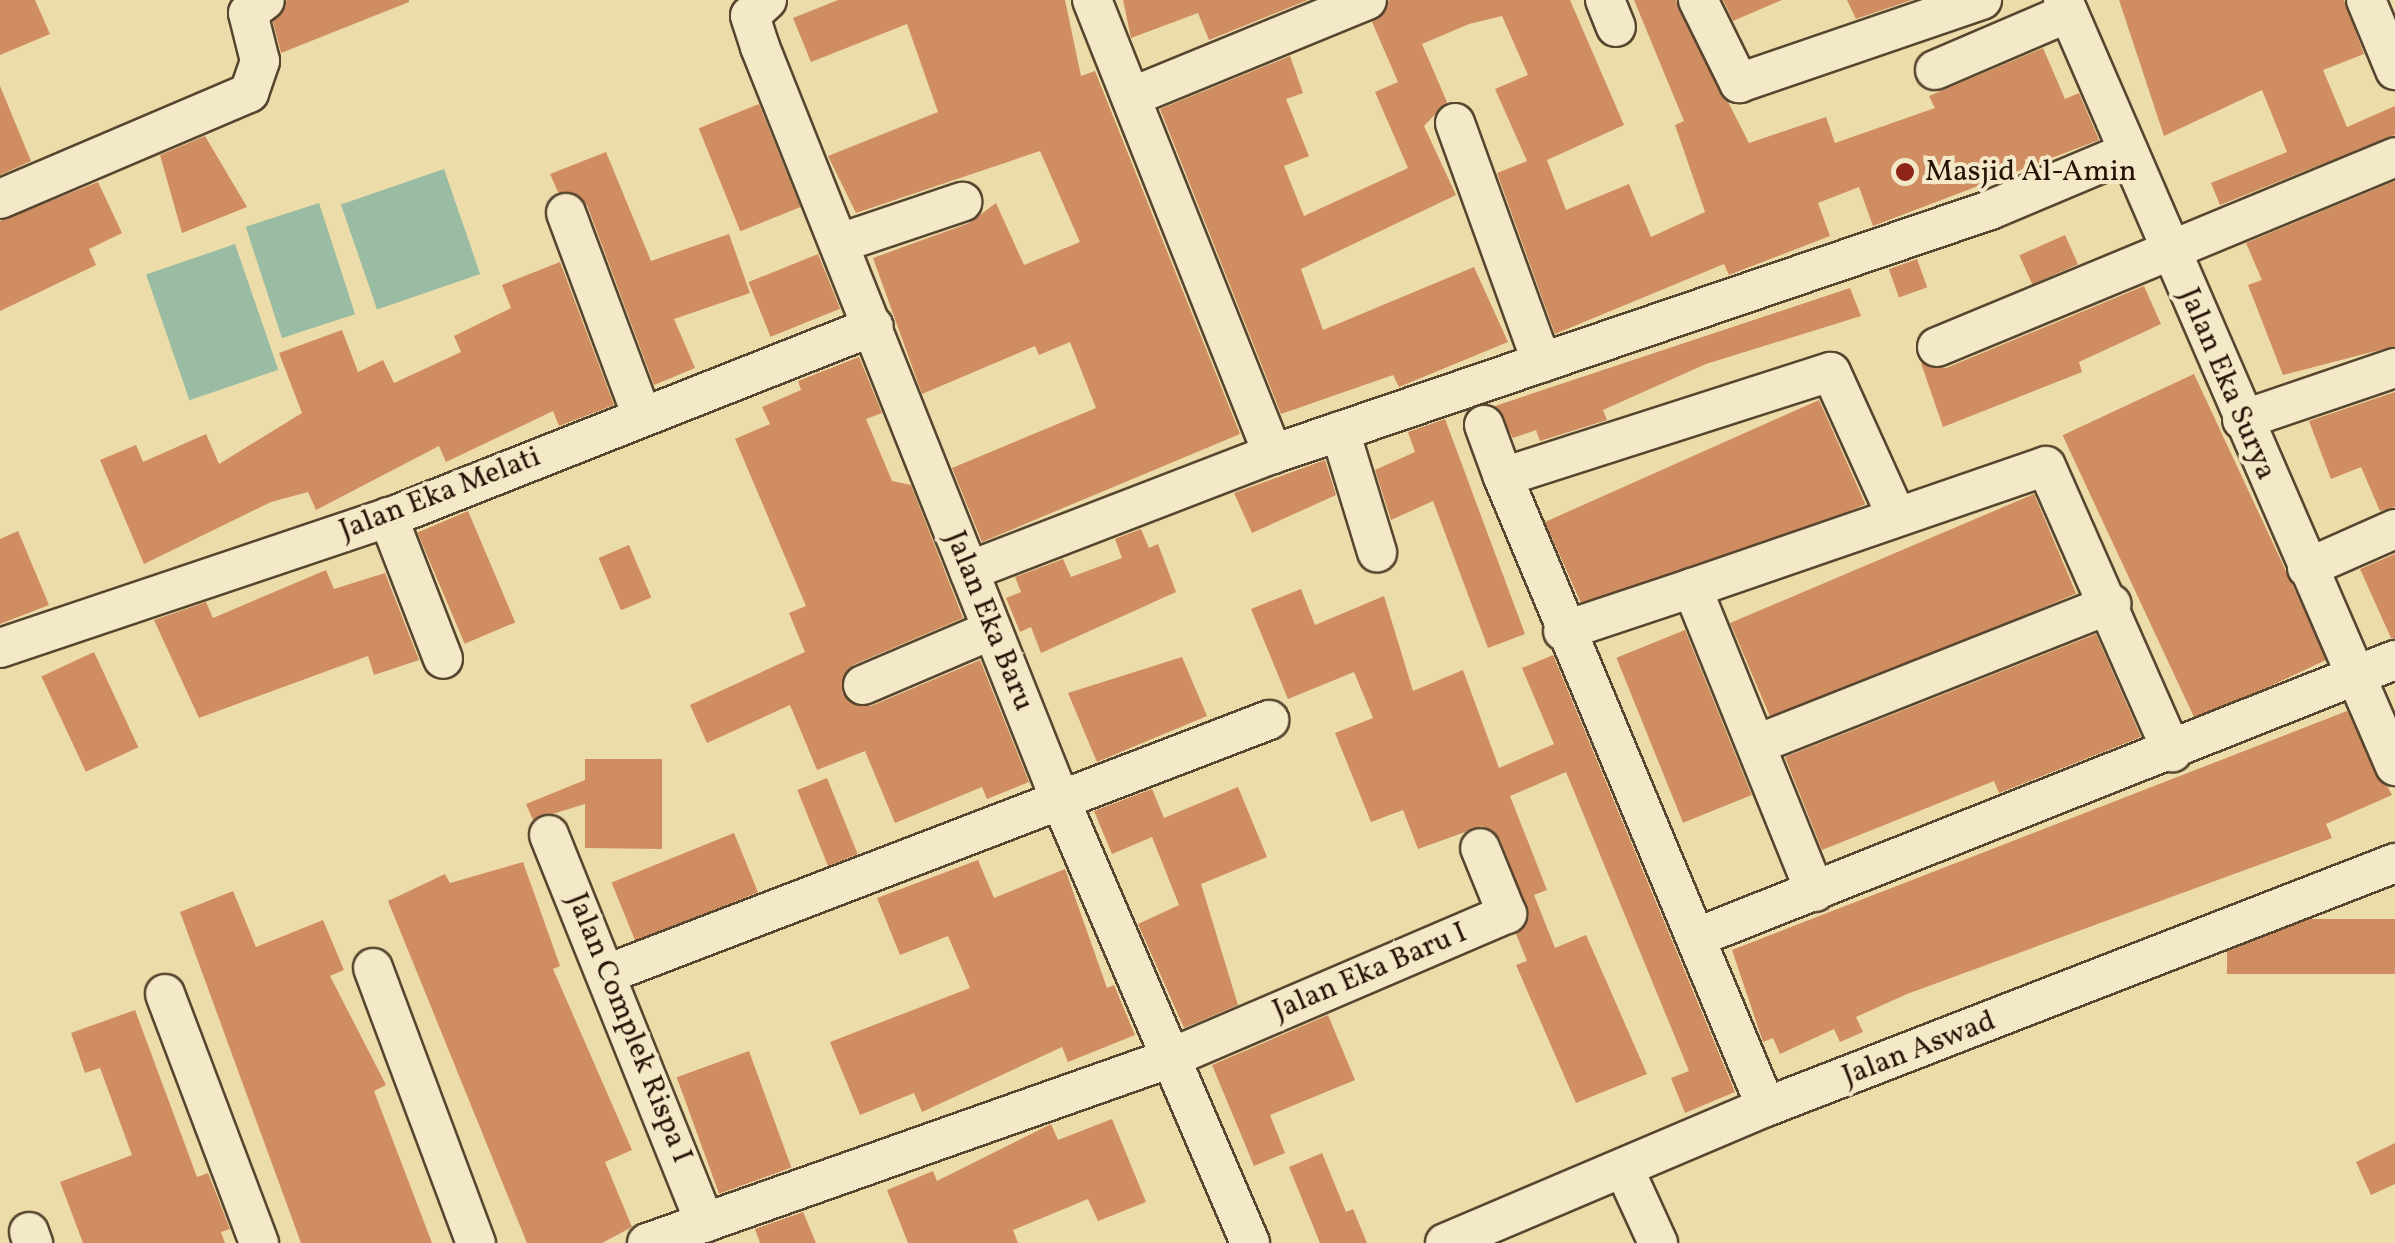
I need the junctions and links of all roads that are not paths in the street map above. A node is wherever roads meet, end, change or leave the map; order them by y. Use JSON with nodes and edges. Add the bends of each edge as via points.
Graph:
{"nodes":[{"id":1,"x":265,"y":0,"type":"edge"},
{"id":2,"x":767,"y":0,"type":"edge"},
{"id":3,"x":1092,"y":0,"type":"edge"},
{"id":4,"x":1368,"y":0,"type":"edge"},
{"id":5,"x":1698,"y":0,"type":"edge"},
{"id":6,"x":1982,"y":0,"type":"edge"},
{"id":7,"x":2366,"y":0,"type":"edge"},
{"id":8,"x":2066,"y":6,"type":"edge"},
{"id":9,"x":1935,"y":70,"type":"dead end"},
{"id":10,"x":2395,"y":70,"type":"edge"},
{"id":11,"x":1131,"y":97,"type":"junction"},
{"id":12,"x":1455,"y":123,"type":"dead end"},
{"id":13,"x":2128,"y":152,"type":"junction"},
{"id":14,"x":2395,"y":157,"type":"edge"},
{"id":15,"x":0,"y":199,"type":"edge"},
{"id":16,"x":962,"y":202,"type":"dead end"},
{"id":17,"x":566,"y":213,"type":"dead end"},
{"id":18,"x":843,"y":242,"type":"junction"},
{"id":19,"x":2169,"y":250,"type":"junction"},
{"id":20,"x":874,"y":326,"type":"junction"},
{"id":21,"x":1936,"y":347,"type":"dead end"},
{"id":22,"x":1542,"y":363,"type":"junction"},
{"id":23,"x":2395,"y":368,"type":"edge"},
{"id":24,"x":642,"y":416,"type":"junction"},
{"id":25,"x":2242,"y":420,"type":"junction"},
{"id":26,"x":1484,"y":425,"type":"dead end"},
{"id":27,"x":1340,"y":431,"type":"junction"},
{"id":28,"x":1273,"y":454,"type":"junction"},
{"id":29,"x":1503,"y":477,"type":"junction"},
{"id":30,"x":1895,"y":512,"type":"junction"},
{"id":31,"x":388,"y":517,"type":"junction"},
{"id":32,"x":2395,"y":529,"type":"edge"},
{"id":33,"x":1377,"y":552,"type":"dead end"},
{"id":34,"x":2307,"y":568,"type":"junction"},
{"id":35,"x":969,"y":571,"type":"junction"},
{"id":36,"x":1692,"y":588,"type":"junction"},
{"id":37,"x":2110,"y":604,"type":"junction"},
{"id":38,"x":992,"y":630,"type":"junction"},
{"id":39,"x":1563,"y":631,"type":"junction"},
{"id":40,"x":0,"y":648,"type":"edge"},
{"id":41,"x":443,"y":659,"type":"dead end"},
{"id":42,"x":2395,"y":660,"type":"edge"},
{"id":43,"x":2357,"y":674,"type":"junction"},
{"id":44,"x":862,"y":686,"type":"dead end"},
{"id":45,"x":1270,"y":720,"type":"dead end"},
{"id":46,"x":2387,"y":724,"type":"edge"},
{"id":47,"x":1760,"y":743,"type":"junction"},
{"id":48,"x":2172,"y":752,"type":"junction"},
{"id":49,"x":2395,"y":766,"type":"edge"},
{"id":50,"x":1060,"y":797,"type":"junction"},
{"id":51,"x":549,"y":835,"type":"dead end"},
{"id":52,"x":1480,"y":848,"type":"dead end"},
{"id":53,"x":2395,"y":864,"type":"edge"},
{"id":54,"x":1815,"y":892,"type":"junction"},
{"id":55,"x":1700,"y":936,"type":"junction"},
{"id":56,"x":373,"y":968,"type":"dead end"},
{"id":57,"x":612,"y":972,"type":"junction"},
{"id":58,"x":165,"y":994,"type":"dead end"},
{"id":59,"x":1168,"y":1058,"type":"junction"},
{"id":60,"x":1766,"y":1107,"type":"junction"},
{"id":61,"x":1626,"y":1174,"type":"junction"},
{"id":62,"x":722,"y":1227,"type":"edge"},
{"id":63,"x":259,"y":1243,"type":"edge"},
{"id":64,"x":476,"y":1243,"type":"edge"},
{"id":65,"x":647,"y":1243,"type":"edge"},
{"id":66,"x":1250,"y":1243,"type":"edge"},
{"id":67,"x":1446,"y":1243,"type":"edge"},
{"id":68,"x":1658,"y":1243,"type":"edge"}],
"edges":[{"from":1,"to":15,"type":"street","via":[[248,13],[260,61],[249,93]]},
{"from":2,"to":18,"type":"street","name":"Jalan Eka Baru","via":[[750,22]]},
{"from":3,"to":11,"type":"street"},
{"from":4,"to":11,"type":"street"},
{"from":5,"to":6,"type":"street","via":[[1739,84]]},
{"from":7,"to":10,"type":"street"},
{"from":8,"to":9,"type":"street"},
{"from":8,"to":13,"type":"street","name":"Jalan Eka Surya"},
{"from":11,"to":28,"type":"street"},
{"from":12,"to":22,"type":"street"},
{"from":13,"to":19,"type":"street","name":"Jalan Eka Surya"},
{"from":13,"to":22,"type":"street","via":[[1990,210]]},
{"from":14,"to":19,"type":"street"},
{"from":16,"to":18,"type":"street"},
{"from":17,"to":24,"type":"street"},
{"from":18,"to":20,"type":"street","name":"Jalan Eka Baru"},
{"from":19,"to":21,"type":"street"},
{"from":19,"to":25,"type":"street","name":"Jalan Eka Surya"},
{"from":20,"to":24,"type":"street","name":"Jalan Eka Melati"},
{"from":20,"to":35,"type":"street","name":"Jalan Eka Baru"},
{"from":22,"to":27,"type":"street"},
{"from":23,"to":25,"type":"street"},
{"from":24,"to":31,"type":"street","name":"Jalan Eka Melati"},
{"from":25,"to":34,"type":"street","name":"Jalan Eka Surya"},
{"from":26,"to":29,"type":"street"},
{"from":27,"to":28,"type":"street"},
{"from":27,"to":33,"type":"street"},
{"from":28,"to":35,"type":"street"},
{"from":29,"to":30,"type":"street","via":[[1831,372]]},
{"from":29,"to":39,"type":"street"},
{"from":30,"to":36,"type":"street"},
{"from":30,"to":37,"type":"street","via":[[2050,468]]},
{"from":31,"to":40,"type":"street","name":"Jalan Eka Melati"},
{"from":31,"to":41,"type":"street"},
{"from":32,"to":34,"type":"street"},
{"from":34,"to":43,"type":"street","name":"Jalan Eka Surya"},
{"from":35,"to":38,"type":"street","name":"Jalan Eka Baru"},
{"from":36,"to":39,"type":"street"},
{"from":36,"to":47,"type":"street"},
{"from":37,"to":47,"type":"street"},
{"from":37,"to":48,"type":"street"},
{"from":38,"to":44,"type":"street"},
{"from":38,"to":50,"type":"street","name":"Jalan Eka Baru"},
{"from":39,"to":55,"type":"street"},
{"from":42,"to":43,"type":"street"},
{"from":43,"to":46,"type":"street","name":"Jalan Eka Surya"},
{"from":43,"to":48,"type":"street"},
{"from":45,"to":50,"type":"street"},
{"from":46,"to":49,"type":"street","name":"Jalan Eka Surya"},
{"from":47,"to":54,"type":"street"},
{"from":48,"to":54,"type":"street"},
{"from":50,"to":57,"type":"street"},
{"from":50,"to":59,"type":"street","name":"Jalan Eka Baru"},
{"from":51,"to":57,"type":"street","name":"Jalan Complek Rispa I"},
{"from":52,"to":59,"type":"street","name":"Jalan Eka Baru I","via":[[1507,914]]},
{"from":53,"to":60,"type":"street","name":"Jalan Aswad"},
{"from":54,"to":55,"type":"street"},
{"from":55,"to":60,"type":"street"},
{"from":56,"to":64,"type":"street"},
{"from":57,"to":62,"type":"street","name":"Jalan Complek Rispa I"},
{"from":58,"to":63,"type":"street"},
{"from":59,"to":62,"type":"street"},
{"from":59,"to":66,"type":"street","name":"Jalan Eka Baru"},
{"from":60,"to":61,"type":"street","name":"Jalan Aswad"},
{"from":61,"to":67,"type":"street","name":"Jalan Aswad"},
{"from":61,"to":68,"type":"street"},
{"from":62,"to":65,"type":"street"}]}
